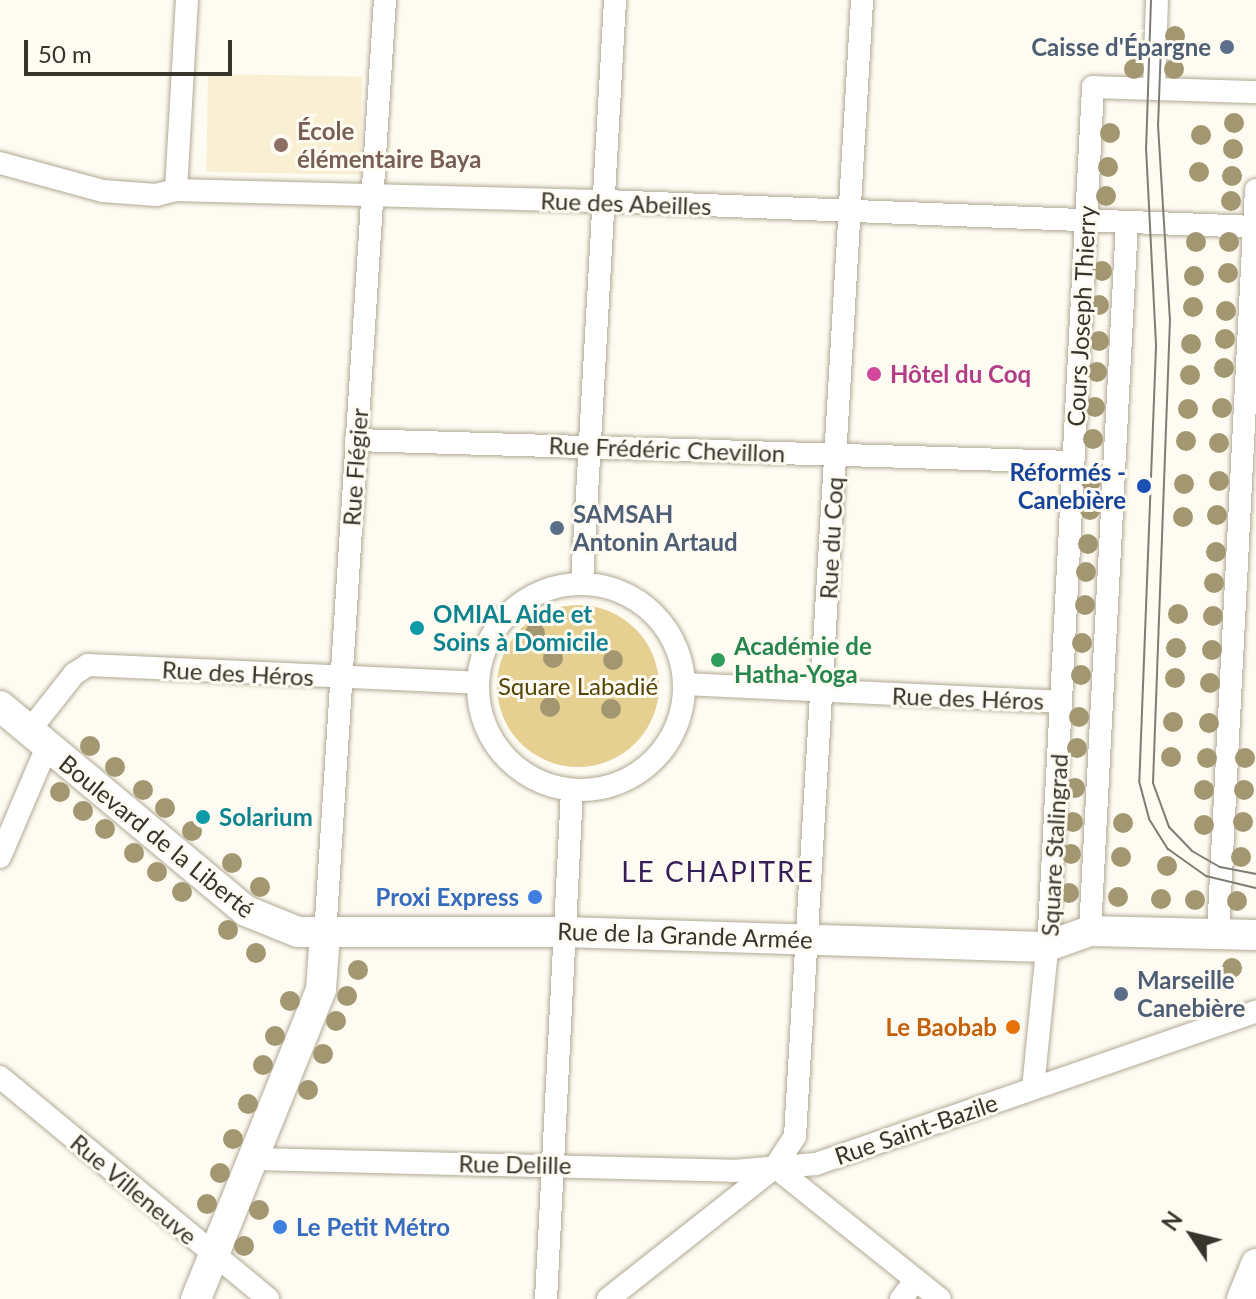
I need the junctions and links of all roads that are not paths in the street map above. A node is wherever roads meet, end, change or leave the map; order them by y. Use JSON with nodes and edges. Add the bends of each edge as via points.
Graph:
{"nodes":[{"id":1,"x":187,"y":0,"type":"edge"},
{"id":2,"x":385,"y":0,"type":"edge"},
{"id":3,"x":615,"y":0,"type":"edge"},
{"id":4,"x":862,"y":0,"type":"edge"},
{"id":5,"x":1157,"y":0,"type":"edge"},
{"id":6,"x":1154,"y":81,"type":"junction"},
{"id":7,"x":1256,"y":92,"type":"edge"},
{"id":8,"x":0,"y":163,"type":"edge"},
{"id":9,"x":176,"y":190,"type":"junction"},
{"id":10,"x":1256,"y":190,"type":"edge"},
{"id":11,"x":372,"y":196,"type":"junction"},
{"id":12,"x":605,"y":201,"type":"junction"},
{"id":13,"x":850,"y":211,"type":"junction"},
{"id":14,"x":1086,"y":221,"type":"junction"},
{"id":15,"x":1127,"y":222,"type":"junction"},
{"id":16,"x":1255,"y":227,"type":"edge"},
{"id":17,"x":356,"y":440,"type":"junction"},
{"id":18,"x":590,"y":446,"type":"junction"},
{"id":19,"x":836,"y":455,"type":"junction"},
{"id":20,"x":1073,"y":462,"type":"junction"},
{"id":21,"x":1248,"y":466,"type":"edge"},
{"id":22,"x":582,"y":582,"type":"junction"},
{"id":23,"x":341,"y":678,"type":"junction"},
{"id":24,"x":478,"y":683,"type":"junction"},
{"id":25,"x":684,"y":684,"type":"junction"},
{"id":26,"x":822,"y":692,"type":"junction"},
{"id":27,"x":1101,"y":693,"type":"joint"},
{"id":28,"x":1060,"y":702,"type":"junction"},
{"id":29,"x":0,"y":706,"type":"edge"},
{"id":30,"x":38,"y":739,"type":"junction"},
{"id":31,"x":572,"y":791,"type":"junction"},
{"id":32,"x":0,"y":857,"type":"edge"},
{"id":33,"x":1090,"y":931,"type":"junction"},
{"id":34,"x":564,"y":932,"type":"junction"},
{"id":35,"x":1218,"y":934,"type":"junction"},
{"id":36,"x":325,"y":935,"type":"junction"},
{"id":37,"x":1256,"y":935,"type":"edge"},
{"id":38,"x":808,"y":939,"type":"junction"},
{"id":39,"x":1045,"y":947,"type":"junction"},
{"id":40,"x":1256,"y":1012,"type":"edge"},
{"id":41,"x":0,"y":1077,"type":"edge"},
{"id":42,"x":1033,"y":1088,"type":"junction"},
{"id":43,"x":254,"y":1159,"type":"junction"},
{"id":44,"x":552,"y":1165,"type":"junction"},
{"id":45,"x":775,"y":1167,"type":"junction"},
{"id":46,"x":214,"y":1255,"type":"junction"},
{"id":47,"x":1256,"y":1264,"type":"edge"},
{"id":48,"x":916,"y":1280,"type":"junction"},
{"id":49,"x":196,"y":1299,"type":"edge"},
{"id":50,"x":268,"y":1299,"type":"edge"},
{"id":51,"x":546,"y":1299,"type":"edge"},
{"id":52,"x":608,"y":1299,"type":"edge"},
{"id":53,"x":901,"y":1299,"type":"edge"},
{"id":54,"x":940,"y":1299,"type":"edge"},
{"id":55,"x":1242,"y":1299,"type":"edge"}],
"edges":[{"from":1,"to":9,"type":"street"},
{"from":2,"to":11,"type":"street","name":"Rue Flégier"},
{"from":3,"to":12,"type":"street"},
{"from":4,"to":13,"type":"street","name":"Rue du Coq"},
{"from":5,"to":6,"type":"street"},
{"from":6,"to":7,"type":"street","name":"Cours Joseph Thierry"},
{"from":6,"to":14,"type":"street","name":"Cours Joseph Thierry","via":[[1093,87]]},
{"from":8,"to":9,"type":"street","name":"Rue des Abeilles","via":[[103,191],[156,195]]},
{"from":9,"to":11,"type":"street","name":"Rue des Abeilles"},
{"from":10,"to":16,"type":"street"},
{"from":11,"to":12,"type":"street","name":"Rue des Abeilles"},
{"from":11,"to":17,"type":"street","name":"Rue Flégier"},
{"from":12,"to":13,"type":"street","name":"Rue des Abeilles"},
{"from":12,"to":18,"type":"street"},
{"from":13,"to":14,"type":"street","name":"Rue des Abeilles"},
{"from":13,"to":19,"type":"street","name":"Rue du Coq"},
{"from":14,"to":15,"type":"street","name":"Rue des Abeilles"},
{"from":14,"to":20,"type":"street","name":"Cours Joseph Thierry"},
{"from":15,"to":16,"type":"street","name":"Rue des Abeilles"},
{"from":15,"to":27,"type":"street","name":"Cours Joseph Thierry"},
{"from":16,"to":21,"type":"street"},
{"from":17,"to":18,"type":"street","name":"Rue Frédéric Chevillon"},
{"from":17,"to":23,"type":"street","name":"Rue Flégier"},
{"from":18,"to":19,"type":"street","name":"Rue Frédéric Chevillon"},
{"from":18,"to":22,"type":"street"},
{"from":19,"to":20,"type":"street","name":"Rue Frédéric Chevillon"},
{"from":19,"to":26,"type":"street","name":"Rue du Coq"},
{"from":20,"to":28,"type":"street","name":"Cours Joseph Thierry"},
{"from":21,"to":35,"type":"street"},
{"from":22,"to":24,"type":"street","via":[[539,592],[503,618],[482,657]]},
{"from":22,"to":25,"type":"street","via":[[620,591],[653,612],[675,644]]},
{"from":23,"to":24,"type":"street","name":"Rue des Héros"},
{"from":23,"to":30,"type":"street","name":"Rue des Héros","via":[[88,665],[74,674]]},
{"from":23,"to":36,"type":"street","name":"Rue Flégier"},
{"from":24,"to":31,"type":"street","via":[[482,718],[501,754],[532,778]]},
{"from":25,"to":26,"type":"street","name":"Rue des Héros"},
{"from":25,"to":31,"type":"street","via":[[671,739],[645,769],[610,787]]},
{"from":26,"to":28,"type":"street","name":"Rue des Héros"},
{"from":26,"to":38,"type":"street","name":"Rue du Coq"},
{"from":27,"to":33,"type":"street","name":"Square Stalingrad"},
{"from":28,"to":39,"type":"street","name":"Square Stalingrad"},
{"from":29,"to":30,"type":"main road","name":"Boulevard de la Liberté"},
{"from":30,"to":32,"type":"street"},
{"from":30,"to":36,"type":"main road","name":"Boulevard de la Liberté","via":[[246,911],[273,926]]},
{"from":31,"to":34,"type":"street"},
{"from":33,"to":35,"type":"main road","name":"Square Stalingrad"},
{"from":33,"to":39,"type":"main road","name":"Square Stalingrad"},
{"from":34,"to":36,"type":"main road","name":"Rue de la Grande Armée","via":[[379,929]]},
{"from":34,"to":38,"type":"main road","name":"Rue de la Grande Armée"},
{"from":34,"to":44,"type":"street"},
{"from":35,"to":37,"type":"main road","name":"Square Stalingrad"},
{"from":36,"to":43,"type":"main road","via":[[321,989]]},
{"from":38,"to":39,"type":"main road","name":"Rue de la Grande Armée"},
{"from":38,"to":45,"type":"street","name":"Rue du Coq","via":[[795,1136]]},
{"from":39,"to":42,"type":"street"},
{"from":40,"to":42,"type":"street","name":"Rue Saint-Bazile"},
{"from":41,"to":46,"type":"street","name":"Rue Villeneuve"},
{"from":42,"to":45,"type":"street","name":"Rue Saint-Bazile","via":[[816,1164]]},
{"from":43,"to":44,"type":"street","name":"Rue Delille"},
{"from":43,"to":46,"type":"main road"},
{"from":44,"to":45,"type":"street","name":"Rue Delille","via":[[733,1171]]},
{"from":44,"to":51,"type":"street"},
{"from":45,"to":48,"type":"street"},
{"from":45,"to":52,"type":"street"},
{"from":46,"to":49,"type":"main road"},
{"from":46,"to":50,"type":"street","name":"Rue Villeneuve"},
{"from":47,"to":55,"type":"main road"},
{"from":48,"to":53,"type":"street"},
{"from":48,"to":54,"type":"street"}]}
